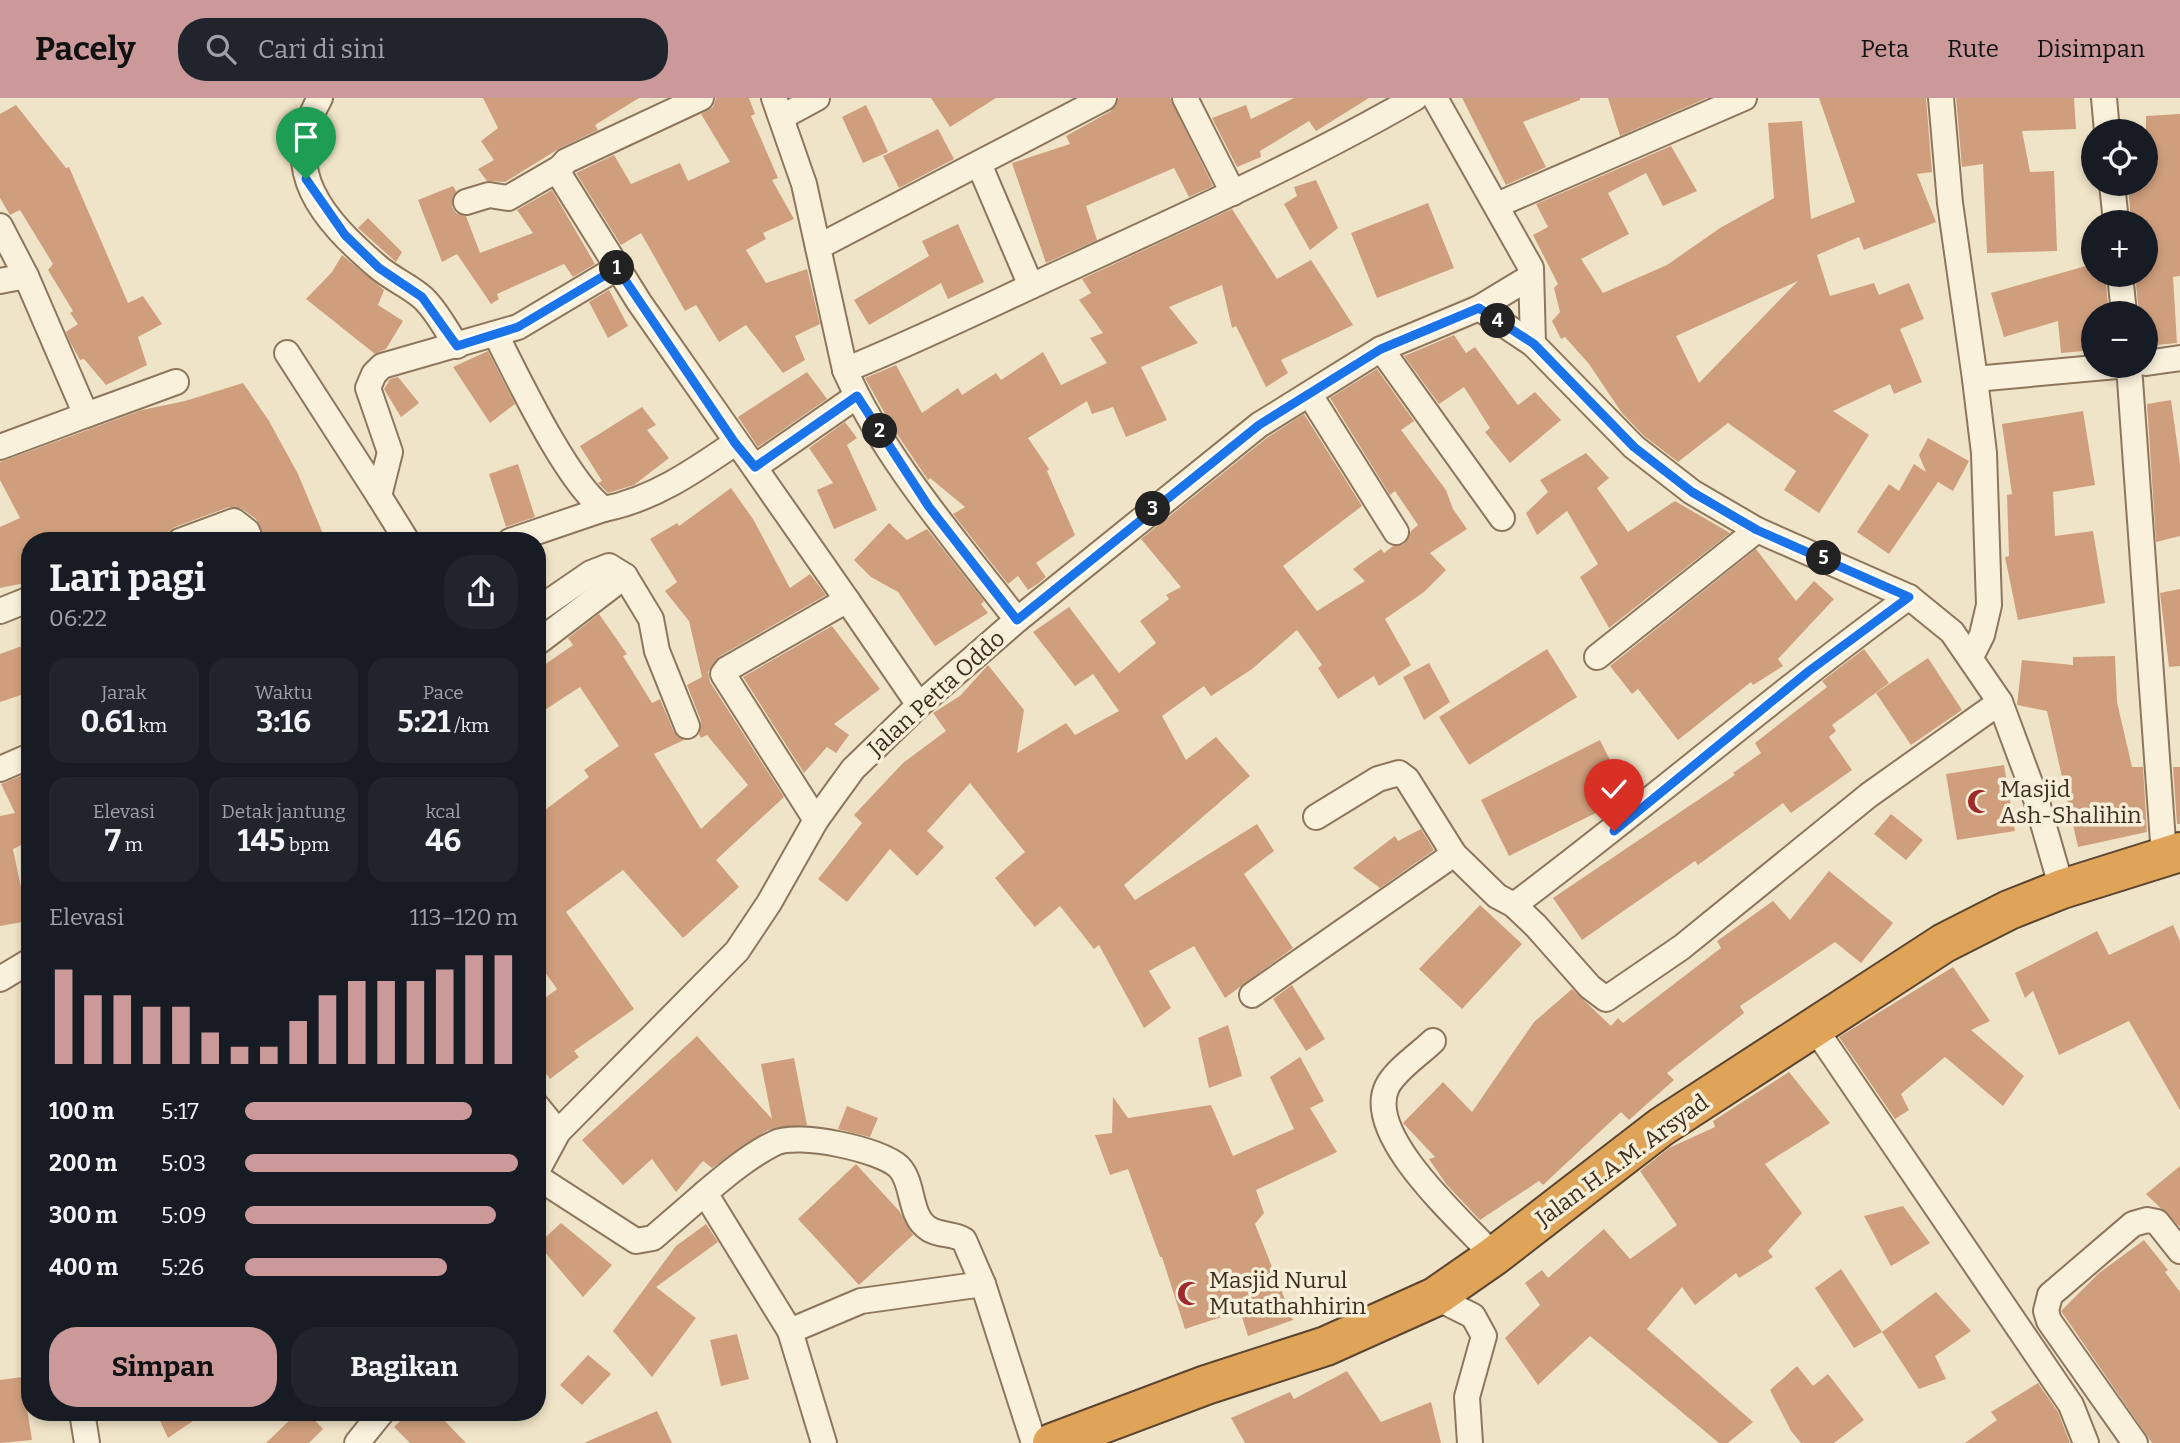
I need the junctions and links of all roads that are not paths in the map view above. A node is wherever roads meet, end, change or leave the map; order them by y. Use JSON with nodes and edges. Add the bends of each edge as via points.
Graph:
{"nodes":[{"id":1,"x":320,"y":98,"type":"edge"},
{"id":2,"x":701,"y":98,"type":"edge"},
{"id":3,"x":817,"y":98,"type":"edge"},
{"id":4,"x":1104,"y":98,"type":"edge"},
{"id":5,"x":1185,"y":98,"type":"edge"},
{"id":6,"x":1415,"y":98,"type":"edge"},
{"id":7,"x":1435,"y":98,"type":"edge"},
{"id":8,"x":1744,"y":98,"type":"edge"},
{"id":9,"x":1941,"y":98,"type":"edge"},
{"id":10,"x":2104,"y":98,"type":"edge"},
{"id":11,"x":778,"y":107,"type":"edge"},
{"id":12,"x":2106,"y":119,"type":"edge"},
{"id":13,"x":979,"y":164,"type":"junction"},
{"id":14,"x":560,"y":168,"type":"junction"},
{"id":15,"x":1233,"y":193,"type":"junction"},
{"id":16,"x":466,"y":202,"type":"dead end"},
{"id":17,"x":1497,"y":205,"type":"junction"},
{"id":18,"x":0,"y":226,"type":"edge"},
{"id":19,"x":818,"y":247,"type":"junction"},
{"id":20,"x":617,"y":268,"type":"junction"},
{"id":21,"x":1530,"y":274,"type":"junction"},
{"id":22,"x":26,"y":276,"type":"junction"},
{"id":23,"x":0,"y":281,"type":"edge"},
{"id":24,"x":1031,"y":286,"type":"junction"},
{"id":25,"x":1479,"y":308,"type":"junction"},
{"id":26,"x":496,"y":335,"type":"junction"},
{"id":27,"x":1534,"y":344,"type":"junction"},
{"id":28,"x":457,"y":346,"type":"junction"},
{"id":29,"x":1381,"y":349,"type":"junction"},
{"id":30,"x":288,"y":353,"type":"dead end"},
{"id":31,"x":2180,"y":358,"type":"edge"},
{"id":32,"x":2158,"y":361,"type":"edge"},
{"id":33,"x":2081,"y":369,"type":"edge"},
{"id":34,"x":845,"y":370,"type":"junction"},
{"id":35,"x":2130,"y":378,"type":"edge"},
{"id":36,"x":1975,"y":379,"type":"junction"},
{"id":37,"x":176,"y":382,"type":"dead end"},
{"id":38,"x":1310,"y":395,"type":"junction"},
{"id":39,"x":857,"y":396,"type":"junction"},
{"id":40,"x":86,"y":415,"type":"junction"},
{"id":41,"x":735,"y":443,"type":"junction"},
{"id":42,"x":0,"y":447,"type":"edge"},
{"id":43,"x":755,"y":467,"type":"junction"},
{"id":44,"x":379,"y":496,"type":"junction"},
{"id":45,"x":604,"y":509,"type":"junction"},
{"id":46,"x":1502,"y":518,"type":"dead end"},
{"id":47,"x":1757,"y":530,"type":"junction"},
{"id":48,"x":203,"y":532,"type":"edge"},
{"id":49,"x":247,"y":532,"type":"edge"},
{"id":50,"x":401,"y":532,"type":"edge"},
{"id":51,"x":536,"y":532,"type":"edge"},
{"id":52,"x":1396,"y":532,"type":"dead end"},
{"id":53,"x":625,"y":576,"type":"junction"},
{"id":54,"x":1909,"y":597,"type":"junction"},
{"id":55,"x":846,"y":600,"type":"junction"},
{"id":56,"x":21,"y":603,"type":"edge"},
{"id":57,"x":546,"y":604,"type":"edge"},
{"id":58,"x":0,"y":611,"type":"edge"},
{"id":59,"x":1017,"y":620,"type":"junction"},
{"id":60,"x":546,"y":636,"type":"edge"},
{"id":61,"x":1597,"y":657,"type":"dead end"},
{"id":62,"x":1971,"y":657,"type":"junction"},
{"id":63,"x":2000,"y":702,"type":"junction"},
{"id":64,"x":919,"y":705,"type":"junction"},
{"id":65,"x":687,"y":726,"type":"dead end"},
{"id":66,"x":21,"y":760,"type":"edge"},
{"id":67,"x":0,"y":769,"type":"edge"},
{"id":68,"x":1316,"y":817,"type":"dead end"},
{"id":69,"x":816,"y":820,"type":"junction"},
{"id":70,"x":1454,"y":854,"type":"junction"},
{"id":71,"x":2172,"y":854,"type":"edge"},
{"id":72,"x":2062,"y":889,"type":"junction"},
{"id":73,"x":1514,"y":905,"type":"junction"},
{"id":74,"x":21,"y":966,"type":"edge"},
{"id":75,"x":0,"y":979,"type":"edge"},
{"id":76,"x":1252,"y":995,"type":"dead end"},
{"id":77,"x":1814,"y":1027,"type":"junction"},
{"id":78,"x":1433,"y":1041,"type":"dead end"},
{"id":79,"x":546,"y":1117,"type":"edge"},
{"id":80,"x":558,"y":1132,"type":"junction"},
{"id":81,"x":546,"y":1154,"type":"edge"},
{"id":82,"x":546,"y":1183,"type":"edge"},
{"id":83,"x":705,"y":1194,"type":"junction"},
{"id":84,"x":2180,"y":1251,"type":"edge"},
{"id":85,"x":1494,"y":1256,"type":"junction"},
{"id":86,"x":983,"y":1284,"type":"junction"},
{"id":87,"x":1435,"y":1297,"type":"junction"},
{"id":88,"x":790,"y":1331,"type":"junction"},
{"id":89,"x":83,"y":1421,"type":"edge"},
{"id":90,"x":375,"y":1421,"type":"edge"},
{"id":91,"x":87,"y":1443,"type":"edge"},
{"id":92,"x":357,"y":1443,"type":"edge"},
{"id":93,"x":824,"y":1443,"type":"edge"},
{"id":94,"x":1034,"y":1443,"type":"edge"},
{"id":95,"x":1052,"y":1443,"type":"edge"},
{"id":96,"x":1470,"y":1443,"type":"edge"},
{"id":97,"x":2086,"y":1443,"type":"edge"},
{"id":98,"x":2135,"y":1443,"type":"edge"}],
"edges":[{"from":1,"to":28,"type":"street","via":[[303,134],[306,179],[345,235],[379,268],[422,297]]},
{"from":2,"to":14,"type":"street","via":[[566,161]]},
{"from":3,"to":11,"type":"street"},
{"from":4,"to":13,"type":"street"},
{"from":5,"to":15,"type":"street"},
{"from":6,"to":15,"type":"street"},
{"from":7,"to":17,"type":"street"},
{"from":8,"to":17,"type":"street"},
{"from":9,"to":36,"type":"street","via":[[1950,203]]},
{"from":10,"to":12,"type":"street"},
{"from":11,"to":19,"type":"street","via":[[804,184]]},
{"from":13,"to":19,"type":"street"},
{"from":13,"to":24,"type":"street"},
{"from":14,"to":16,"type":"street","via":[[508,198],[489,195]]},
{"from":14,"to":20,"type":"street","via":[[561,177]]},
{"from":15,"to":24,"type":"street"},
{"from":17,"to":21,"type":"street"},
{"from":18,"to":22,"type":"street"},
{"from":19,"to":34,"type":"street"},
{"from":20,"to":26,"type":"street","via":[[558,306]]},
{"from":20,"to":41,"type":"street"},
{"from":21,"to":25,"type":"street","name":"Jalan Petta Oddo"},
{"from":21,"to":27,"type":"street"},
{"from":22,"to":23,"type":"street"},
{"from":22,"to":40,"type":"street"},
{"from":24,"to":34,"type":"street"},
{"from":25,"to":27,"type":"street"},
{"from":25,"to":29,"type":"street","name":"Jalan Petta Oddo"},
{"from":26,"to":28,"type":"street"},
{"from":26,"to":45,"type":"street","via":[[591,500]]},
{"from":27,"to":47,"type":"street","via":[[1634,447],[1692,492]]},
{"from":28,"to":44,"type":"street","via":[[382,366],[374,374],[368,387],[390,452]]},
{"from":29,"to":38,"type":"street","name":"Jalan Petta Oddo"},
{"from":29,"to":46,"type":"street"},
{"from":30,"to":44,"type":"street"},
{"from":31,"to":32,"type":"street"},
{"from":33,"to":36,"type":"street"},
{"from":34,"to":39,"type":"street"},
{"from":35,"to":71,"type":"street"},
{"from":36,"to":62,"type":"street","via":[[1984,453],[1989,605]]},
{"from":37,"to":40,"type":"street"},
{"from":38,"to":52,"type":"street"},
{"from":38,"to":59,"type":"street","name":"Jalan Petta Oddo","via":[[1259,425]]},
{"from":39,"to":43,"type":"street"},
{"from":39,"to":59,"type":"street","via":[[929,507]]},
{"from":40,"to":42,"type":"street"},
{"from":41,"to":43,"type":"street"},
{"from":41,"to":45,"type":"street","via":[[666,487]]},
{"from":43,"to":55,"type":"street"},
{"from":44,"to":50,"type":"street"},
{"from":45,"to":51,"type":"street"},
{"from":47,"to":54,"type":"street"},
{"from":47,"to":61,"type":"street"},
{"from":48,"to":49,"type":"street","via":[[234,520]]},
{"from":53,"to":57,"type":"street","via":[[609,566]]},
{"from":53,"to":60,"type":"street"},
{"from":53,"to":65,"type":"street","via":[[651,619],[657,651]]},
{"from":54,"to":62,"type":"street","via":[[1952,632]]},
{"from":54,"to":73,"type":"street"},
{"from":55,"to":64,"type":"street"},
{"from":55,"to":69,"type":"street","via":[[723,674]]},
{"from":56,"to":58,"type":"street"},
{"from":59,"to":64,"type":"street","name":"Jalan Petta Oddo"},
{"from":62,"to":63,"type":"street"},
{"from":63,"to":72,"type":"street","via":[[2036,799]]},
{"from":63,"to":73,"type":"street","via":[[1868,795],[1682,947],[1608,999],[1599,996]]},
{"from":64,"to":69,"type":"street","name":"Jalan Petta Oddo","via":[[853,769]]},
{"from":66,"to":67,"type":"street"},
{"from":68,"to":70,"type":"street","via":[[1378,779],[1399,773]]},
{"from":69,"to":80,"type":"street","name":"Jalan Petta Oddo","via":[[737,951]]},
{"from":70,"to":73,"type":"street","via":[[1497,896]]},
{"from":70,"to":76,"type":"street"},
{"from":71,"to":72,"type":"highway","name":"Jalan H.A.M. Arsyad"},
{"from":72,"to":77,"type":"highway","name":"Jalan H.A.M. Arsyad","via":[[1944,943]]},
{"from":74,"to":75,"type":"street"},
{"from":77,"to":85,"type":"highway","name":"Jalan H.A.M. Arsyad","via":[[1628,1150]]},
{"from":77,"to":97,"type":"street","via":[[2071,1405]]},
{"from":78,"to":85,"type":"street","via":[[1388,1084],[1382,1115],[1403,1156]]},
{"from":79,"to":80,"type":"street"},
{"from":80,"to":81,"type":"street","name":"Jalan Petta Oddo"},
{"from":82,"to":83,"type":"street","via":[[636,1241],[653,1238]]},
{"from":83,"to":86,"type":"street","via":[[775,1143],[790,1139],[856,1147],[899,1168],[921,1221],[930,1230],[962,1238]]},
{"from":83,"to":88,"type":"street"},
{"from":84,"to":98,"type":"street","via":[[2157,1222],[2133,1224],[2048,1301],[2049,1321]]},
{"from":85,"to":87,"type":"highway","name":"Jalan H.A.M. Arsyad"},
{"from":86,"to":88,"type":"street","via":[[861,1301]]},
{"from":86,"to":94,"type":"street"},
{"from":87,"to":95,"type":"highway","name":"Jalan H.A.M. Arsyad","via":[[1325,1346],[1206,1384]]},
{"from":87,"to":96,"type":"street","via":[[1473,1316],[1484,1336],[1467,1397]]},
{"from":88,"to":93,"type":"street"},
{"from":89,"to":91,"type":"street"},
{"from":90,"to":92,"type":"street"}]}
